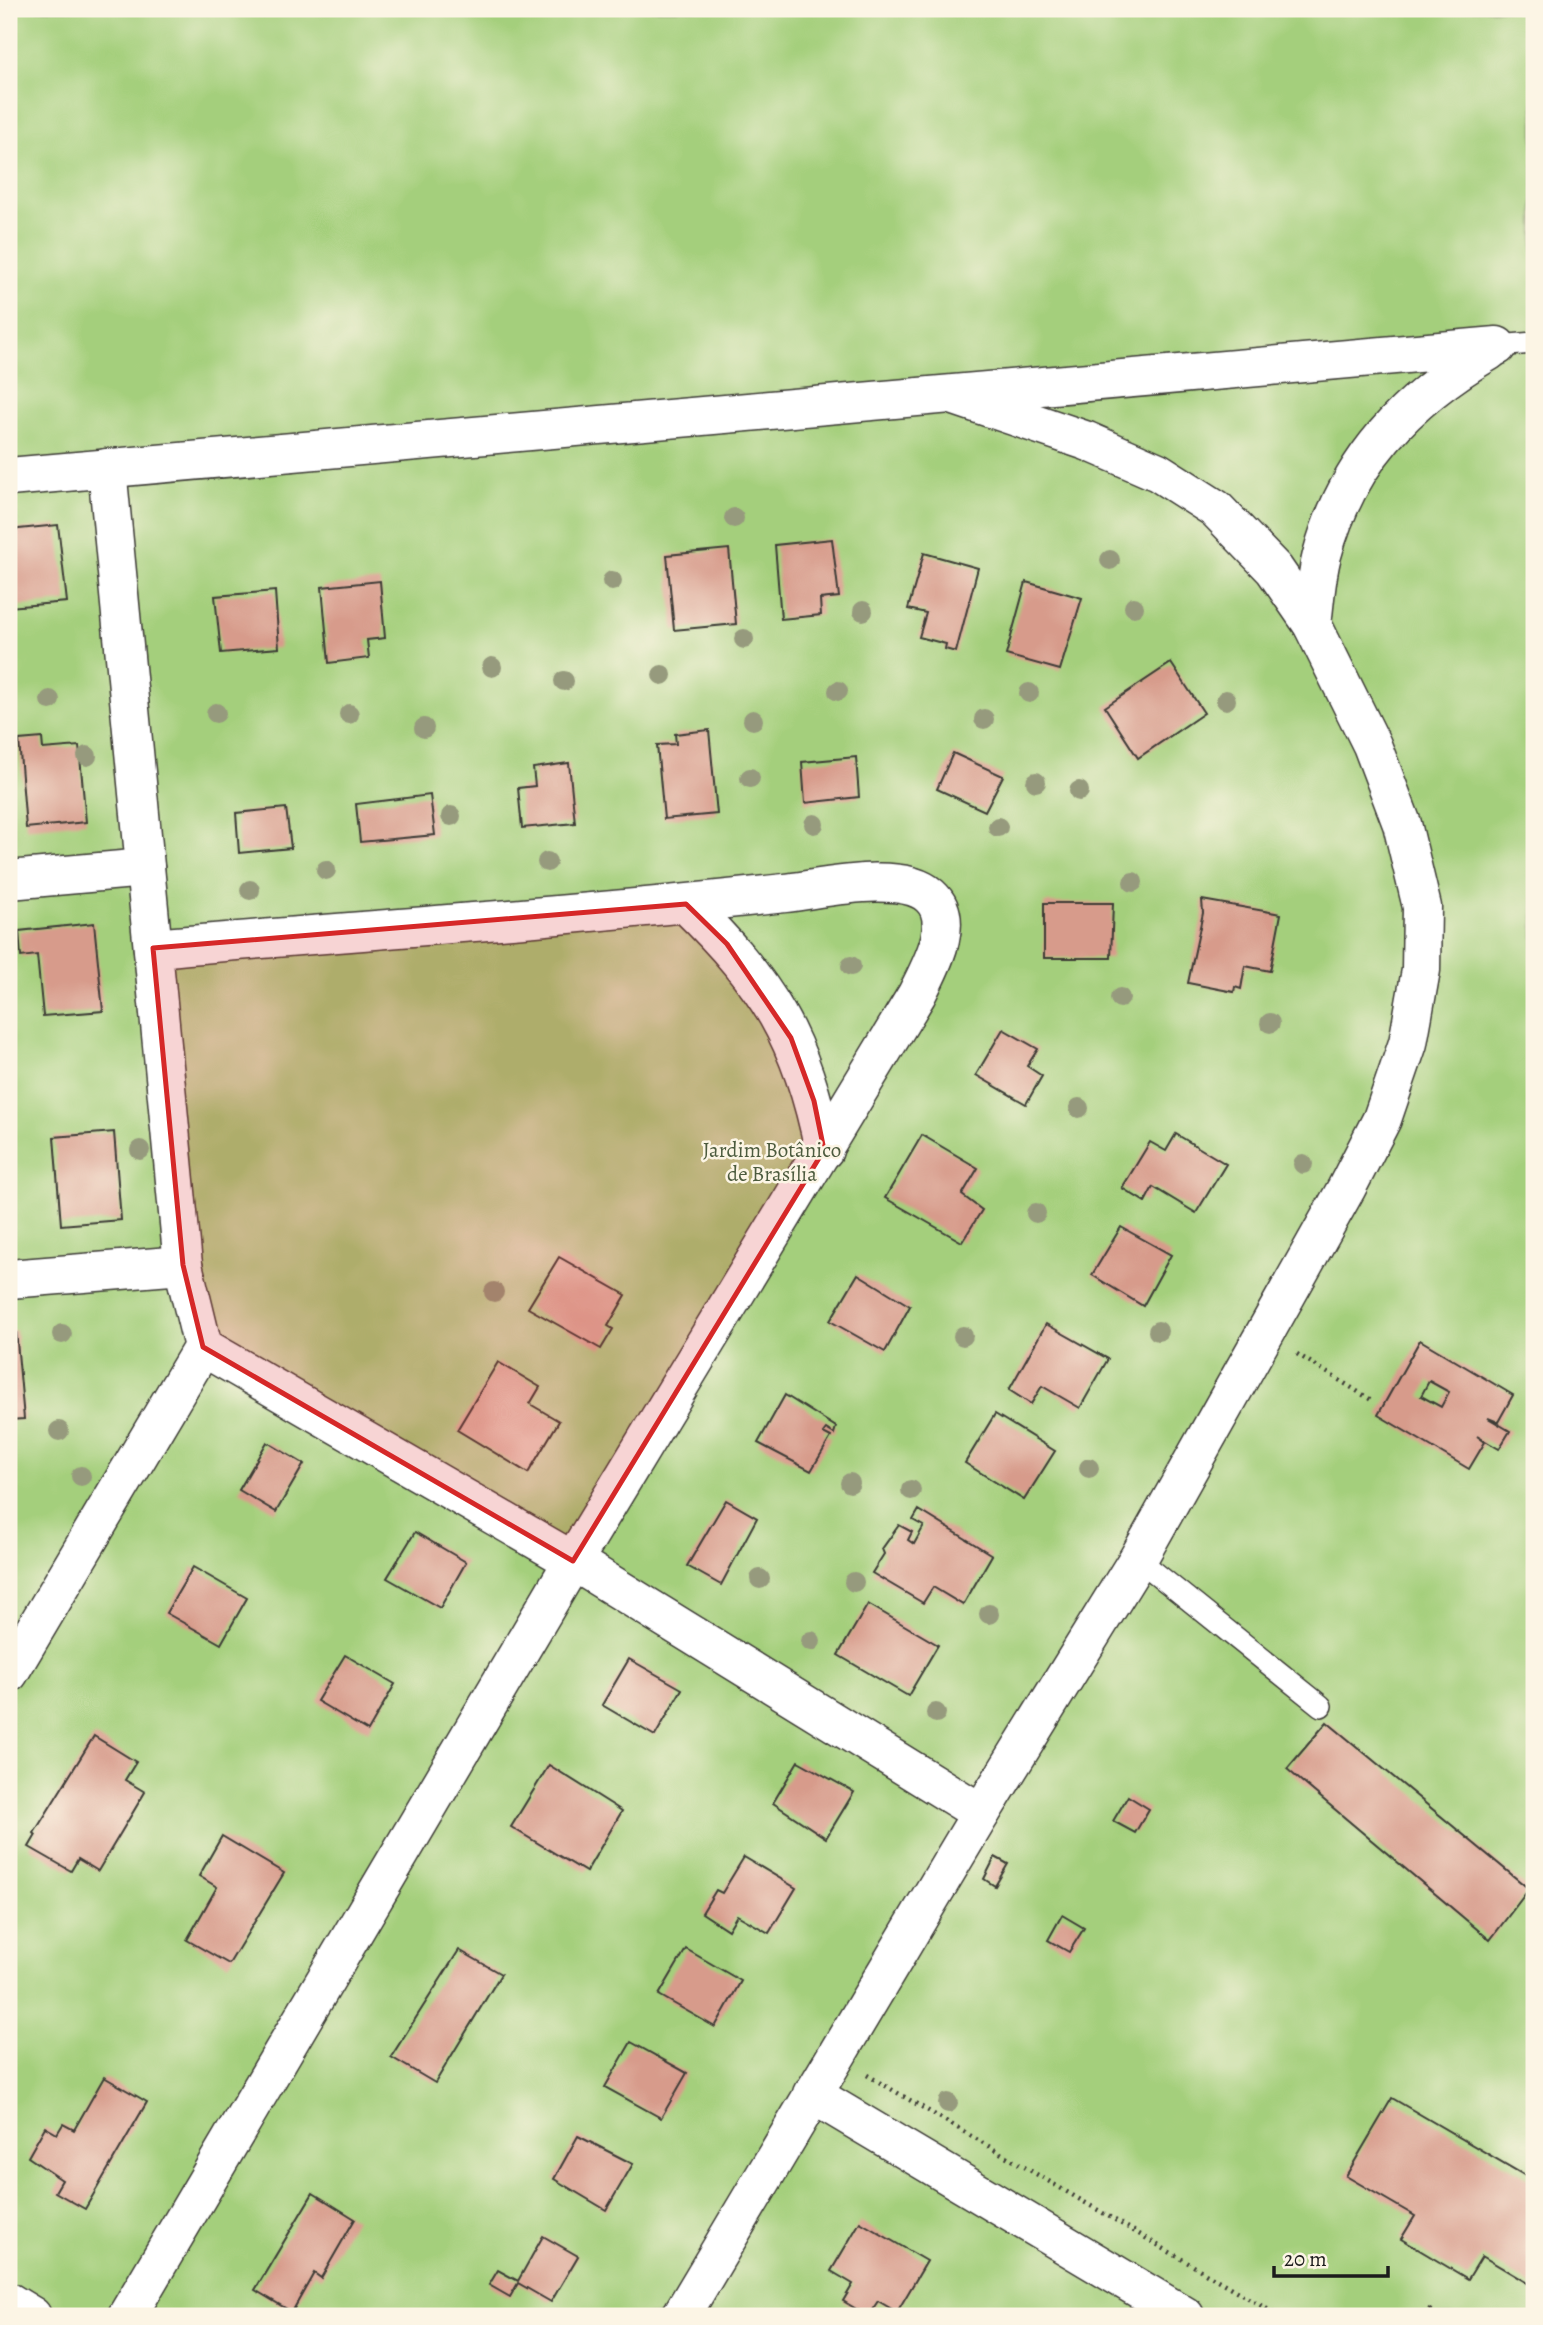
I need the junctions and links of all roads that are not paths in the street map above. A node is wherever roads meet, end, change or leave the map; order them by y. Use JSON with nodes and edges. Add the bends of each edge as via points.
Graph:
{"nodes":[{"id":1,"x":1516,"y":345,"type":"edge"},
{"id":2,"x":955,"y":396,"type":"junction"},
{"id":3,"x":107,"y":468,"type":"junction"},
{"id":4,"x":9,"y":477,"type":"edge"},
{"id":5,"x":1312,"y":624,"type":"junction"},
{"id":6,"x":145,"y":869,"type":"junction"},
{"id":7,"x":9,"y":880,"type":"edge"},
{"id":8,"x":686,"y":904,"type":"junction"},
{"id":9,"x":153,"y":948,"type":"junction"},
{"id":10,"x":824,"y":1150,"type":"junction"},
{"id":11,"x":183,"y":1265,"type":"junction"},
{"id":12,"x":9,"y":1279,"type":"edge"},
{"id":13,"x":203,"y":1347,"type":"junction"},
{"id":14,"x":1138,"y":1559,"type":"junction"},
{"id":15,"x":573,"y":1561,"type":"junction"},
{"id":16,"x":9,"y":1672,"type":"edge"},
{"id":17,"x":1321,"y":1706,"type":"dead end"},
{"id":18,"x":981,"y":1812,"type":"junction"},
{"id":19,"x":812,"y":2094,"type":"junction"},
{"id":20,"x":9,"y":2302,"type":"edge"},
{"id":21,"x":32,"y":2316,"type":"edge"},
{"id":22,"x":127,"y":2316,"type":"edge"},
{"id":23,"x":681,"y":2316,"type":"edge"},
{"id":24,"x":1185,"y":2316,"type":"edge"}],
"edges":[{"from":1,"to":2,"type":"street"},
{"from":1,"to":5,"type":"street","via":[[1452,372],[1410,406],[1373,450],[1340,501],[1322,557]]},
{"from":2,"to":3,"type":"street"},
{"from":2,"to":5,"type":"street","via":[[1087,441],[1170,479],[1216,509],[1274,569]]},
{"from":3,"to":4,"type":"street"},
{"from":3,"to":6,"type":"street"},
{"from":5,"to":14,"type":"street","via":[[1372,745],[1402,824],[1422,907],[1421,970],[1408,1043],[1382,1119]]},
{"from":6,"to":7,"type":"street"},
{"from":6,"to":9,"type":"street"},
{"from":8,"to":9,"type":"street"},
{"from":8,"to":10,"type":"street","via":[[727,944],[792,1038],[814,1101]]},
{"from":8,"to":10,"type":"street","via":[[873,883],[915,888],[930,896],[940,911],[941,933],[923,982]]},
{"from":9,"to":11,"type":"street"},
{"from":10,"to":15,"type":"street"},
{"from":11,"to":12,"type":"street"},
{"from":11,"to":13,"type":"street"},
{"from":13,"to":15,"type":"street"},
{"from":13,"to":16,"type":"street"},
{"from":14,"to":17,"type":"lane"},
{"from":14,"to":18,"type":"street"},
{"from":15,"to":18,"type":"street"},
{"from":15,"to":22,"type":"street"},
{"from":18,"to":19,"type":"street"},
{"from":19,"to":23,"type":"street"},
{"from":19,"to":24,"type":"street"},
{"from":20,"to":21,"type":"street"}]}
